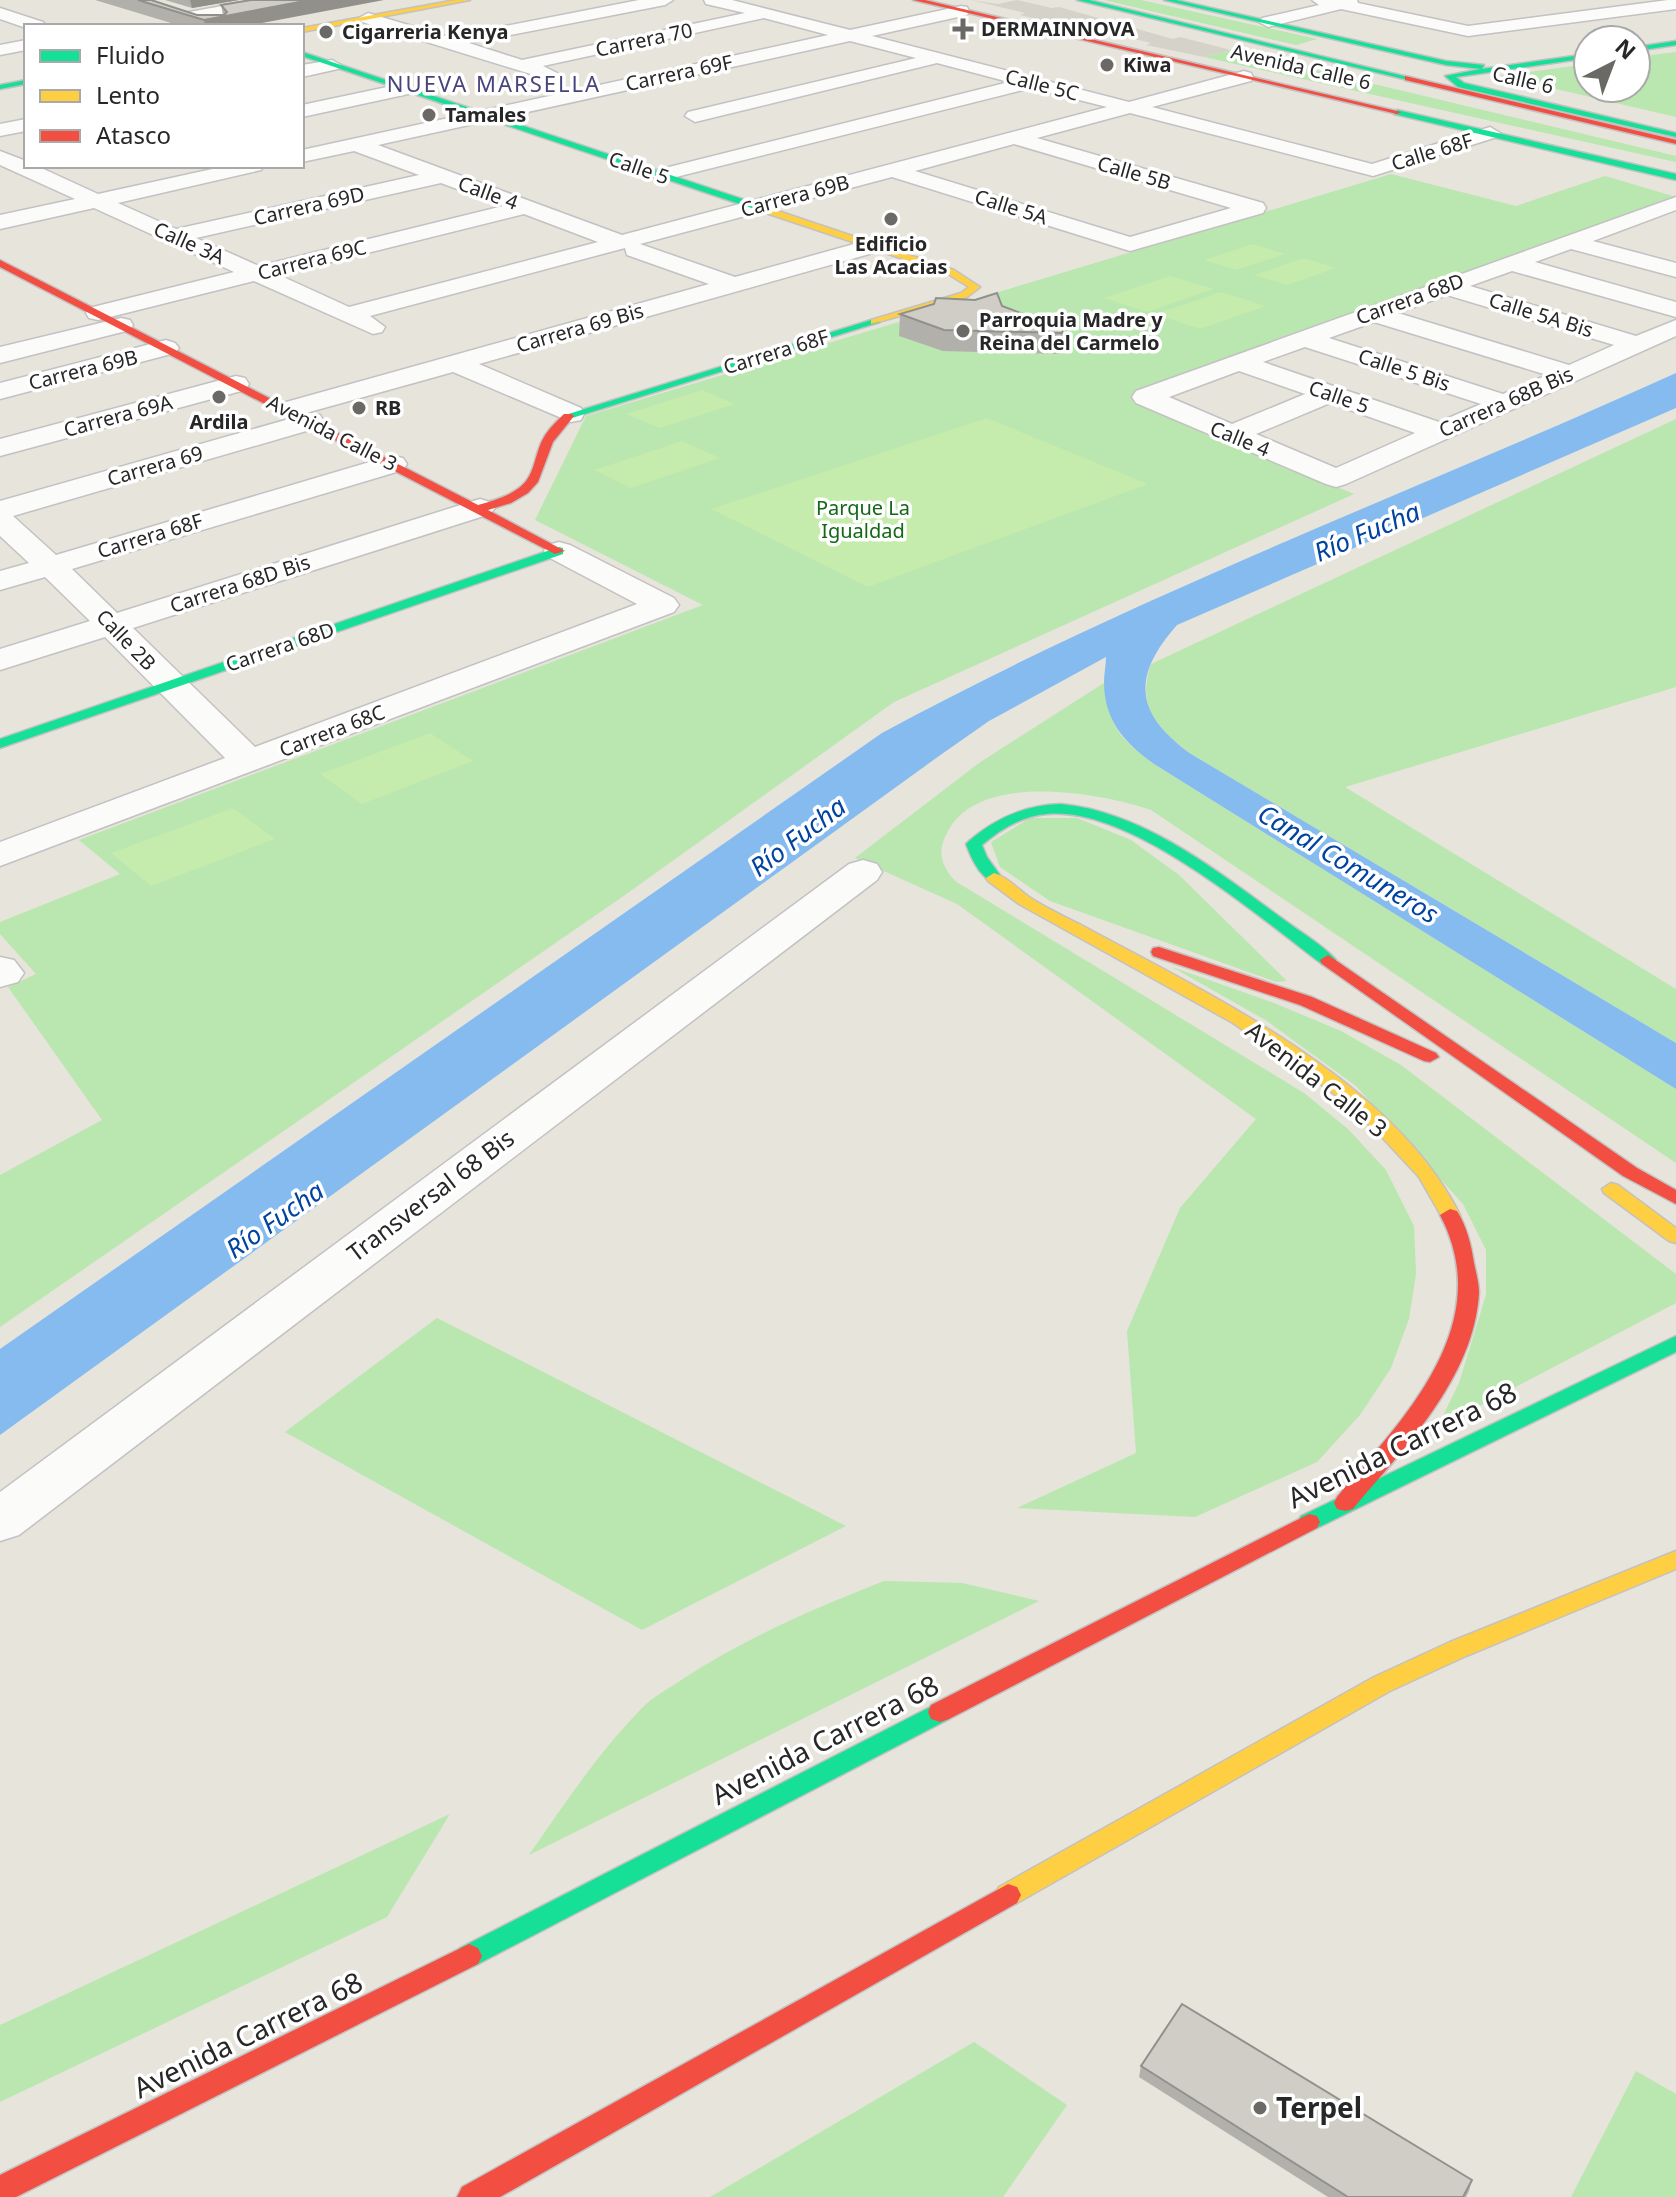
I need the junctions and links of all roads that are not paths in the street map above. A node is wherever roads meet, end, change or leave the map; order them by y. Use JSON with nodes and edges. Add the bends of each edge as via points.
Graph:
{"nodes":[{"id":1,"x":284,"y":0,"type":"edge"},
{"id":2,"x":467,"y":0,"type":"edge"},
{"id":3,"x":665,"y":0,"type":"edge"},
{"id":4,"x":712,"y":0,"type":"edge"},
{"id":5,"x":916,"y":0,"type":"edge"},
{"id":6,"x":1080,"y":0,"type":"edge"},
{"id":7,"x":1167,"y":0,"type":"edge"},
{"id":8,"x":1320,"y":0,"type":"edge"},
{"id":9,"x":1624,"y":0,"type":"edge"},
{"id":10,"x":1348,"y":2,"type":"edge"},
{"id":11,"x":1676,"y":4,"type":"edge"},
{"id":12,"x":1503,"y":6,"type":"dead end"},
{"id":13,"x":1655,"y":6,"type":"junction"},
{"id":14,"x":961,"y":11,"type":"junction"},
{"id":15,"x":1676,"y":12,"type":"edge"},
{"id":16,"x":767,"y":14,"type":"junction"},
{"id":17,"x":183,"y":15,"type":"joint"},
{"id":18,"x":4,"y":16,"type":"edge"},
{"id":19,"x":368,"y":18,"type":"junction"},
{"id":20,"x":1564,"y":18,"type":"junction"},
{"id":21,"x":1268,"y":22,"type":"junction"},
{"id":22,"x":30,"y":24,"type":"edge"},
{"id":23,"x":211,"y":24,"type":"edge"},
{"id":24,"x":304,"y":30,"type":"edge"},
{"id":25,"x":849,"y":35,"type":"junction"},
{"id":26,"x":449,"y":43,"type":"junction"},
{"id":27,"x":1676,"y":43,"type":"edge"},
{"id":28,"x":24,"y":45,"type":"edge"},
{"id":29,"x":1652,"y":47,"type":"edge"},
{"id":30,"x":0,"y":50,"type":"edge"},
{"id":31,"x":304,"y":55,"type":"edge"},
{"id":32,"x":1417,"y":56,"type":"junction"},
{"id":33,"x":938,"y":58,"type":"junction"},
{"id":34,"x":1572,"y":58,"type":"edge"},
{"id":35,"x":332,"y":65,"type":"junction"},
{"id":36,"x":522,"y":65,"type":"junction"},
{"id":37,"x":1496,"y":67,"type":"junction"},
{"id":38,"x":304,"y":71,"type":"edge"},
{"id":39,"x":1244,"y":77,"type":"junction"},
{"id":40,"x":1396,"y":77,"type":"junction"},
{"id":41,"x":1449,"y":80,"type":"junction"},
{"id":42,"x":24,"y":82,"type":"edge"},
{"id":43,"x":1030,"y":82,"type":"junction"},
{"id":44,"x":0,"y":87,"type":"edge"},
{"id":45,"x":406,"y":89,"type":"junction"},
{"id":46,"x":602,"y":90,"type":"junction"},
{"id":47,"x":1129,"y":107,"type":"junction"},
{"id":48,"x":304,"y":111,"type":"edge"},
{"id":49,"x":484,"y":116,"type":"junction"},
{"id":50,"x":24,"y":125,"type":"edge"},
{"id":51,"x":0,"y":130,"type":"edge"},
{"id":52,"x":1490,"y":133,"type":"junction"},
{"id":53,"x":1014,"y":138,"type":"junction"},
{"id":54,"x":1676,"y":138,"type":"edge"},
{"id":55,"x":786,"y":143,"type":"junction"},
{"id":56,"x":355,"y":144,"type":"junction"},
{"id":57,"x":304,"y":156,"type":"edge"},
{"id":58,"x":0,"y":157,"type":"edge"},
{"id":59,"x":24,"y":166,"type":"edge"},
{"id":60,"x":29,"y":168,"type":"edge"},
{"id":61,"x":245,"y":168,"type":"edge"},
{"id":62,"x":892,"y":170,"type":"junction"},
{"id":63,"x":1373,"y":170,"type":"joint"},
{"id":64,"x":660,"y":175,"type":"junction"},
{"id":65,"x":443,"y":176,"type":"junction"},
{"id":66,"x":1676,"y":177,"type":"edge"},
{"id":67,"x":96,"y":201,"type":"junction"},
{"id":68,"x":1676,"y":203,"type":"edge"},
{"id":69,"x":526,"y":207,"type":"junction"},
{"id":70,"x":755,"y":207,"type":"junction"},
{"id":71,"x":1631,"y":220,"type":"junction"},
{"id":72,"x":0,"y":222,"type":"edge"},
{"id":73,"x":1661,"y":228,"type":"dead end"},
{"id":74,"x":174,"y":236,"type":"junction"},
{"id":75,"x":1570,"y":242,"type":"junction"},
{"id":76,"x":1130,"y":244,"type":"joint"},
{"id":77,"x":628,"y":246,"type":"junction"},
{"id":78,"x":872,"y":246,"type":"junction"},
{"id":79,"x":0,"y":263,"type":"edge"},
{"id":80,"x":1511,"y":263,"type":"junction"},
{"id":81,"x":1676,"y":270,"type":"edge"},
{"id":82,"x":257,"y":274,"type":"junction"},
{"id":83,"x":974,"y":284,"type":"joint"},
{"id":84,"x":734,"y":285,"type":"junction"},
{"id":85,"x":1446,"y":287,"type":"junction"},
{"id":86,"x":1676,"y":310,"type":"edge"},
{"id":87,"x":98,"y":313,"type":"junction"},
{"id":88,"x":1372,"y":313,"type":"junction"},
{"id":89,"x":347,"y":315,"type":"junction"},
{"id":90,"x":121,"y":325,"type":"junction"},
{"id":91,"x":1676,"y":327,"type":"edge"},
{"id":92,"x":378,"y":329,"type":"dead end"},
{"id":93,"x":1303,"y":338,"type":"junction"},
{"id":94,"x":1637,"y":344,"type":"junction"},
{"id":95,"x":166,"y":348,"type":"junction"},
{"id":96,"x":0,"y":355,"type":"edge"},
{"id":97,"x":1237,"y":362,"type":"junction"},
{"id":98,"x":455,"y":363,"type":"junction"},
{"id":99,"x":1571,"y":374,"type":"junction"},
{"id":100,"x":236,"y":384,"type":"junction"},
{"id":101,"x":0,"y":391,"type":"edge"},
{"id":102,"x":1329,"y":394,"type":"junction"},
{"id":103,"x":1145,"y":397,"type":"joint"},
{"id":104,"x":1505,"y":403,"type":"junction"},
{"id":105,"x":571,"y":414,"type":"junction"},
{"id":106,"x":299,"y":416,"type":"junction"},
{"id":107,"x":1440,"y":432,"type":"junction"},
{"id":108,"x":1230,"y":435,"type":"junction"},
{"id":109,"x":0,"y":448,"type":"edge"},
{"id":110,"x":393,"y":464,"type":"junction"},
{"id":111,"x":1336,"y":478,"type":"joint"},
{"id":112,"x":480,"y":508,"type":"junction"},
{"id":113,"x":0,"y":510,"type":"edge"},
{"id":114,"x":0,"y":520,"type":"edge"},
{"id":115,"x":559,"y":551,"type":"junction"},
{"id":116,"x":52,"y":565,"type":"junction"},
{"id":117,"x":0,"y":581,"type":"edge"},
{"id":118,"x":663,"y":605,"type":"joint"},
{"id":119,"x":113,"y":624,"type":"junction"},
{"id":120,"x":0,"y":660,"type":"edge"},
{"id":121,"x":169,"y":685,"type":"junction"},
{"id":122,"x":0,"y":744,"type":"edge"},
{"id":123,"x":250,"y":762,"type":"junction"},
{"id":124,"x":1170,"y":853,"type":"junction"},
{"id":125,"x":0,"y":855,"type":"edge"},
{"id":126,"x":863,"y":872,"type":"dead end"},
{"id":127,"x":1036,"y":906,"type":"junction"},
{"id":128,"x":1315,"y":974,"type":"dead end"},
{"id":129,"x":1354,"y":1003,"type":"dead end"},
{"id":130,"x":1601,"y":1181,"type":"dead end"},
{"id":131,"x":1676,"y":1198,"type":"edge"},
{"id":132,"x":1676,"y":1237,"type":"edge"},
{"id":133,"x":1676,"y":1343,"type":"edge"},
{"id":134,"x":1345,"y":1503,"type":"junction"},
{"id":135,"x":0,"y":1521,"type":"edge"},
{"id":136,"x":1676,"y":1560,"type":"edge"},
{"id":137,"x":0,"y":2190,"type":"edge"},
{"id":138,"x":472,"y":2197,"type":"edge"}],
"edges":[{"from":1,"to":17,"type":"street"},
{"from":2,"to":19,"type":"main road"},
{"from":3,"to":26,"type":"street"},
{"from":4,"to":16,"type":"street","name":"Calle 5C"},
{"from":5,"to":14,"type":"main road","name":"Avenida Calle 6"},
{"from":6,"to":40,"type":"main road","name":"Avenida Calle 6"},
{"from":7,"to":21,"type":"main road"},
{"from":8,"to":10,"type":"street"},
{"from":9,"to":13,"type":"street"},
{"from":10,"to":20,"type":"street","via":[[1468,31]]},
{"from":10,"to":21,"type":"street"},
{"from":11,"to":13,"type":"street"},
{"from":12,"to":20,"type":"street"},
{"from":13,"to":15,"type":"street"},
{"from":13,"to":20,"type":"street"},
{"from":14,"to":25,"type":"street","name":"Carrera 69F"},
{"from":14,"to":39,"type":"main road","name":"Avenida Calle 6"},
{"from":16,"to":25,"type":"street","name":"Calle 5C"},
{"from":16,"to":36,"type":"street","name":"Carrera 70"},
{"from":17,"to":23,"type":"main road"},
{"from":18,"to":22,"type":"street"},
{"from":19,"to":24,"type":"main road"},
{"from":19,"to":26,"type":"street"},
{"from":21,"to":32,"type":"main road"},
{"from":25,"to":33,"type":"street","name":"Calle 5C"},
{"from":25,"to":46,"type":"street","name":"Carrera 69F"},
{"from":26,"to":36,"type":"street"},
{"from":27,"to":29,"type":"main road"},
{"from":28,"to":30,"type":"street"},
{"from":31,"to":35,"type":"main road","name":"Calle 5"},
{"from":32,"to":37,"type":"main road"},
{"from":32,"to":41,"type":"main road","name":"Calle 6","via":[[1439,80]]},
{"from":33,"to":43,"type":"street","name":"Calle 5C"},
{"from":33,"to":55,"type":"street","via":[[695,116]]},
{"from":34,"to":37,"type":"main road"},
{"from":35,"to":38,"type":"street"},
{"from":35,"to":45,"type":"main road","name":"Calle 5"},
{"from":36,"to":46,"type":"street"},
{"from":37,"to":41,"type":"main road"},
{"from":39,"to":47,"type":"street","name":"Carrera 69B"},
{"from":39,"to":52,"type":"main road","name":"Avenida Calle 6"},
{"from":40,"to":41,"type":"main road"},
{"from":40,"to":54,"type":"main road","name":"Avenida Calle 6"},
{"from":41,"to":54,"type":"main road","name":"Calle 6"},
{"from":42,"to":44,"type":"main road"},
{"from":43,"to":47,"type":"street","name":"Calle 5C"},
{"from":43,"to":55,"type":"street"},
{"from":45,"to":48,"type":"street"},
{"from":45,"to":49,"type":"main road","name":"Calle 5"},
{"from":46,"to":49,"type":"street","name":"Carrera 69F"},
{"from":47,"to":53,"type":"street","name":"Carrera 69B"},
{"from":47,"to":63,"type":"street","name":"Calle 5C"},
{"from":49,"to":56,"type":"street","name":"Carrera 69F"},
{"from":49,"to":64,"type":"main road","name":"Calle 5"},
{"from":50,"to":51,"type":"street"},
{"from":52,"to":63,"type":"street","name":"Calle 68F"},
{"from":52,"to":66,"type":"main road","name":"Avenida Calle 6"},
{"from":53,"to":62,"type":"street","name":"Carrera 69B"},
{"from":53,"to":76,"type":"street","name":"Calle 5B","via":[[1255,208]]},
{"from":55,"to":64,"type":"street"},
{"from":56,"to":57,"type":"street","name":"Carrera 69F"},
{"from":56,"to":65,"type":"street","name":"Calle 4"},
{"from":58,"to":59,"type":"street","name":"Calle 3A"},
{"from":60,"to":67,"type":"street","name":"Calle 3A"},
{"from":61,"to":67,"type":"street"},
{"from":62,"to":70,"type":"street","name":"Carrera 69B"},
{"from":62,"to":76,"type":"street","name":"Calle 5A"},
{"from":64,"to":70,"type":"main road","name":"Calle 5"},
{"from":65,"to":69,"type":"street","name":"Calle 4"},
{"from":65,"to":74,"type":"street","name":"Carrera 69D"},
{"from":67,"to":72,"type":"street"},
{"from":67,"to":74,"type":"street","name":"Calle 3A"},
{"from":68,"to":71,"type":"street","name":"Carrera 68D"},
{"from":69,"to":77,"type":"street","name":"Calle 4"},
{"from":69,"to":82,"type":"street","name":"Carrera 69C"},
{"from":70,"to":77,"type":"street","name":"Carrera 69B"},
{"from":70,"to":78,"type":"main road","name":"Calle 5"},
{"from":71,"to":73,"type":"street"},
{"from":71,"to":75,"type":"street","name":"Carrera 68D"},
{"from":74,"to":82,"type":"street","name":"Calle 3A"},
{"from":75,"to":80,"type":"street","name":"Carrera 68D"},
{"from":75,"to":81,"type":"street"},
{"from":77,"to":84,"type":"street","name":"Calle 4"},
{"from":77,"to":89,"type":"street","name":"Carrera 69B"},
{"from":78,"to":83,"type":"main road","name":"Calle 5"},
{"from":78,"to":84,"type":"street","name":"Carrera 69 Bis"},
{"from":79,"to":87,"type":"main road","name":"Avenida Calle 3"},
{"from":80,"to":85,"type":"street","name":"Carrera 68D"},
{"from":80,"to":86,"type":"street"},
{"from":82,"to":87,"type":"street","name":"Carrera 69C"},
{"from":82,"to":89,"type":"street","name":"Calle 3A"},
{"from":83,"to":105,"type":"main road","name":"Carrera 68F","via":[[975,290],[964,295]]},
{"from":84,"to":98,"type":"street","name":"Carrera 69 Bis"},
{"from":85,"to":88,"type":"street","name":"Carrera 68D"},
{"from":85,"to":94,"type":"street","name":"Calle 5A Bis"},
{"from":87,"to":90,"type":"main road","name":"Avenida Calle 3"},
{"from":88,"to":93,"type":"street","name":"Carrera 68D"},
{"from":88,"to":99,"type":"street"},
{"from":89,"to":92,"type":"street","name":"Calle 3A"},
{"from":90,"to":95,"type":"main road","name":"Avenida Calle 3"},
{"from":90,"to":96,"type":"street"},
{"from":91,"to":94,"type":"street","name":"Carrera 68B Bis"},
{"from":93,"to":97,"type":"street","name":"Carrera 68D"},
{"from":93,"to":104,"type":"street","name":"Calle 5 Bis"},
{"from":94,"to":99,"type":"street","name":"Carrera 68B Bis"},
{"from":95,"to":100,"type":"main road","name":"Avenida Calle 3"},
{"from":95,"to":101,"type":"street","name":"Carrera 69B"},
{"from":97,"to":102,"type":"street","name":"Calle 5"},
{"from":97,"to":103,"type":"street","name":"Carrera 68D"},
{"from":98,"to":105,"type":"street"},
{"from":98,"to":106,"type":"street","name":"Carrera 69 Bis"},
{"from":99,"to":104,"type":"street","name":"Carrera 68B Bis"},
{"from":100,"to":106,"type":"main road","name":"Avenida Calle 3"},
{"from":100,"to":109,"type":"street","name":"Carrera 69A"},
{"from":102,"to":107,"type":"street","name":"Calle 5"},
{"from":102,"to":108,"type":"street"},
{"from":103,"to":108,"type":"street","name":"Calle 4"},
{"from":104,"to":107,"type":"street","name":"Carrera 68B Bis"},
{"from":105,"to":112,"type":"main road","via":[[555,425],[525,493]]},
{"from":106,"to":110,"type":"main road","name":"Avenida Calle 3"},
{"from":106,"to":113,"type":"street","name":"Carrera 69"},
{"from":107,"to":111,"type":"street","name":"Carrera 68B Bis"},
{"from":108,"to":111,"type":"street","name":"Calle 4"},
{"from":110,"to":112,"type":"main road","name":"Avenida Calle 3"},
{"from":110,"to":116,"type":"street","name":"Carrera 68F"},
{"from":112,"to":115,"type":"main road","name":"Avenida Calle 3"},
{"from":112,"to":119,"type":"street","name":"Carrera 68D Bis"},
{"from":114,"to":116,"type":"street","name":"Calle 2B"},
{"from":115,"to":118,"type":"street","name":"Avenida Calle 3"},
{"from":115,"to":121,"type":"main road","name":"Carrera 68D"},
{"from":116,"to":117,"type":"street","name":"Carrera 68F"},
{"from":116,"to":119,"type":"street","name":"Calle 2B"},
{"from":118,"to":123,"type":"street","name":"Carrera 68C"},
{"from":119,"to":120,"type":"street","name":"Carrera 68D Bis"},
{"from":119,"to":121,"type":"street","name":"Calle 2B"},
{"from":121,"to":122,"type":"main road","name":"Carrera 68D"},
{"from":121,"to":123,"type":"street","name":"Calle 2B"},
{"from":123,"to":125,"type":"street","name":"Carrera 68C"},
{"from":124,"to":127,"type":"main road","name":"Avenida Calle 3","via":[[1091,813],[1063,808],[1015,815],[988,828],[974,844],[976,859],[991,876]]},
{"from":124,"to":128,"type":"main road","name":"Avenida Calle 3"},
{"from":124,"to":131,"type":"main road","name":"Avenida Calle 3","via":[[1630,1172]]},
{"from":126,"to":135,"type":"street","name":"Transversal 68 Bis"},
{"from":127,"to":129,"type":"main road","name":"Avenida Calle 3","via":[[1306,1001],[1444,1065]]},
{"from":127,"to":134,"type":"main road","name":"Avenida Calle 3","via":[[1288,1052],[1365,1112],[1409,1155],[1459,1228],[1469,1294],[1450,1357],[1411,1423]]},
{"from":130,"to":132,"type":"main road"},
{"from":133,"to":134,"type":"main road","name":"Avenida Carrera 68"},
{"from":134,"to":137,"type":"main road","name":"Avenida Carrera 68","via":[[377,2003]]},
{"from":136,"to":138,"type":"main road","via":[[1382,1684]]}]}
